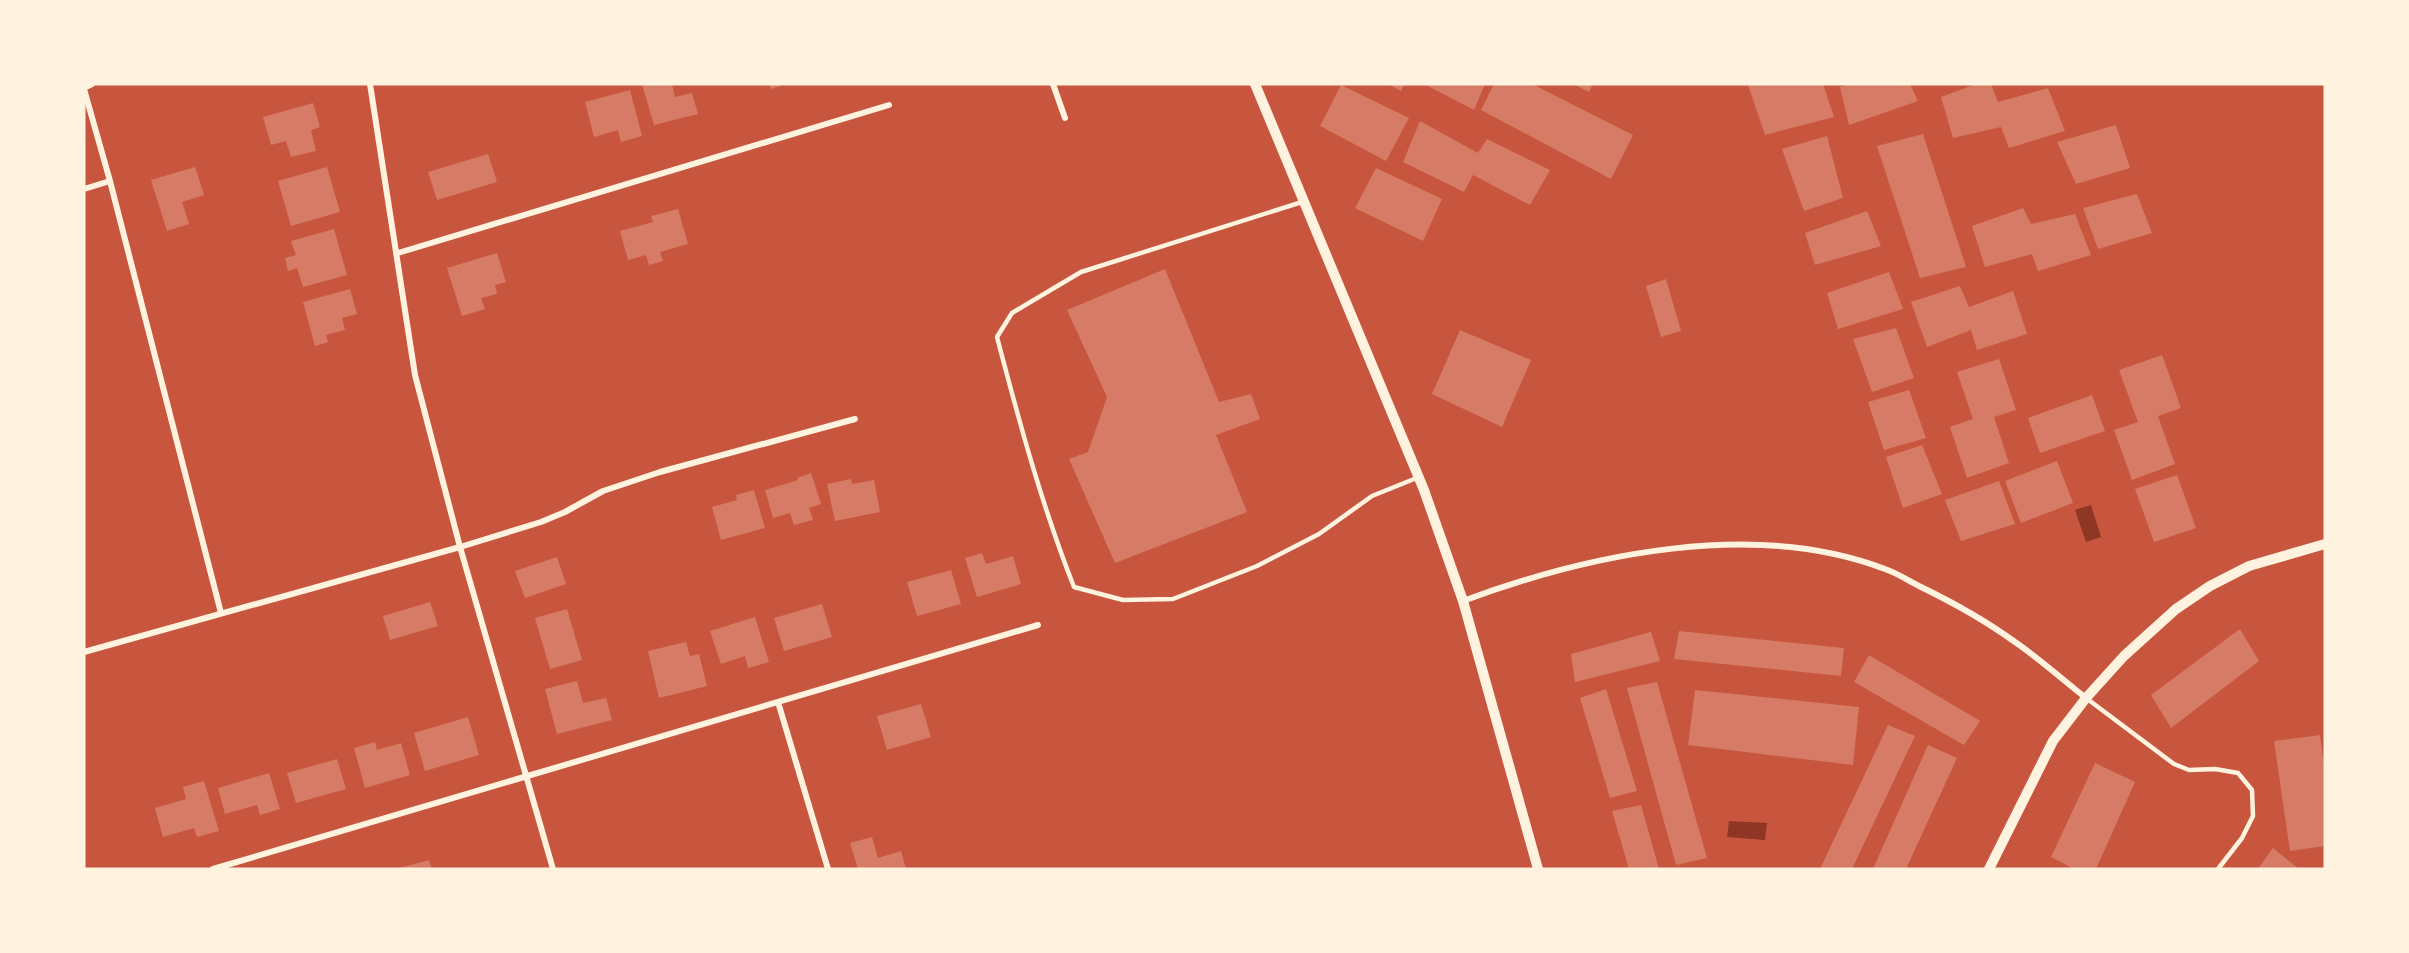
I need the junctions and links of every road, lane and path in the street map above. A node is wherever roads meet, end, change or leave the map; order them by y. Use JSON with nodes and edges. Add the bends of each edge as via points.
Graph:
{"nodes":[{"id":1,"x":92,"y":84,"type":"edge"},
{"id":2,"x":370,"y":84,"type":"edge"},
{"id":3,"x":1053,"y":84,"type":"edge"},
{"id":4,"x":1255,"y":84,"type":"edge"},
{"id":5,"x":84,"y":89,"type":"edge"},
{"id":6,"x":889,"y":105,"type":"dead end"},
{"id":7,"x":1065,"y":118,"type":"dead end"},
{"id":8,"x":110,"y":181,"type":"junction"},
{"id":9,"x":84,"y":189,"type":"edge"},
{"id":10,"x":1305,"y":201,"type":"junction"},
{"id":11,"x":398,"y":253,"type":"junction"},
{"id":12,"x":855,"y":419,"type":"dead end"},
{"id":13,"x":1419,"y":477,"type":"junction"},
{"id":14,"x":2325,"y":544,"type":"edge"},
{"id":15,"x":460,"y":547,"type":"junction"},
{"id":16,"x":1463,"y":601,"type":"junction"},
{"id":17,"x":221,"y":613,"type":"junction"},
{"id":18,"x":1038,"y":626,"type":"dead end"},
{"id":19,"x":84,"y":652,"type":"edge"},
{"id":20,"x":2086,"y":698,"type":"junction"},
{"id":21,"x":778,"y":702,"type":"junction"},
{"id":22,"x":525,"y":777,"type":"junction"},
{"id":23,"x":213,"y":869,"type":"edge"},
{"id":24,"x":553,"y":869,"type":"edge"},
{"id":25,"x":828,"y":869,"type":"edge"},
{"id":26,"x":1538,"y":869,"type":"edge"},
{"id":27,"x":1989,"y":869,"type":"edge"},
{"id":28,"x":2218,"y":869,"type":"edge"}],
"edges":[{"from":1,"to":5,"type":"street"},
{"from":2,"to":11,"type":"street"},
{"from":3,"to":7,"type":"street"},
{"from":4,"to":10,"type":"street"},
{"from":5,"to":8,"type":"street"},
{"from":6,"to":11,"type":"street"},
{"from":8,"to":9,"type":"street"},
{"from":8,"to":17,"type":"street"},
{"from":10,"to":13,"type":"street"},
{"from":10,"to":13,"type":"lane","via":[[1081,272],[1012,313],[997,337],[1025,440],[1074,587],[1123,600],[1173,599],[1257,566],[1319,534],[1372,496]]},
{"from":11,"to":15,"type":"street","via":[[415,375]]},
{"from":12,"to":15,"type":"street","via":[[660,472],[603,491],[541,522]]},
{"from":13,"to":16,"type":"street"},
{"from":14,"to":20,"type":"street","via":[[2249,566],[2210,586],[2176,609]]},
{"from":15,"to":17,"type":"street"},
{"from":15,"to":22,"type":"street"},
{"from":16,"to":20,"type":"street","via":[[1567,569],[1634,554],[1719,544],[1843,556],[1886,569],[1957,604],[2016,642]]},
{"from":16,"to":26,"type":"street"},
{"from":17,"to":19,"type":"street"},
{"from":18,"to":21,"type":"street"},
{"from":20,"to":27,"type":"street","via":[[2054,741]]},
{"from":20,"to":28,"type":"lane","via":[[2174,764],[2189,770],[2238,773],[2252,790],[2253,816]]},
{"from":21,"to":22,"type":"street"},
{"from":21,"to":25,"type":"street"},
{"from":22,"to":23,"type":"street"},
{"from":22,"to":24,"type":"street"}]}
